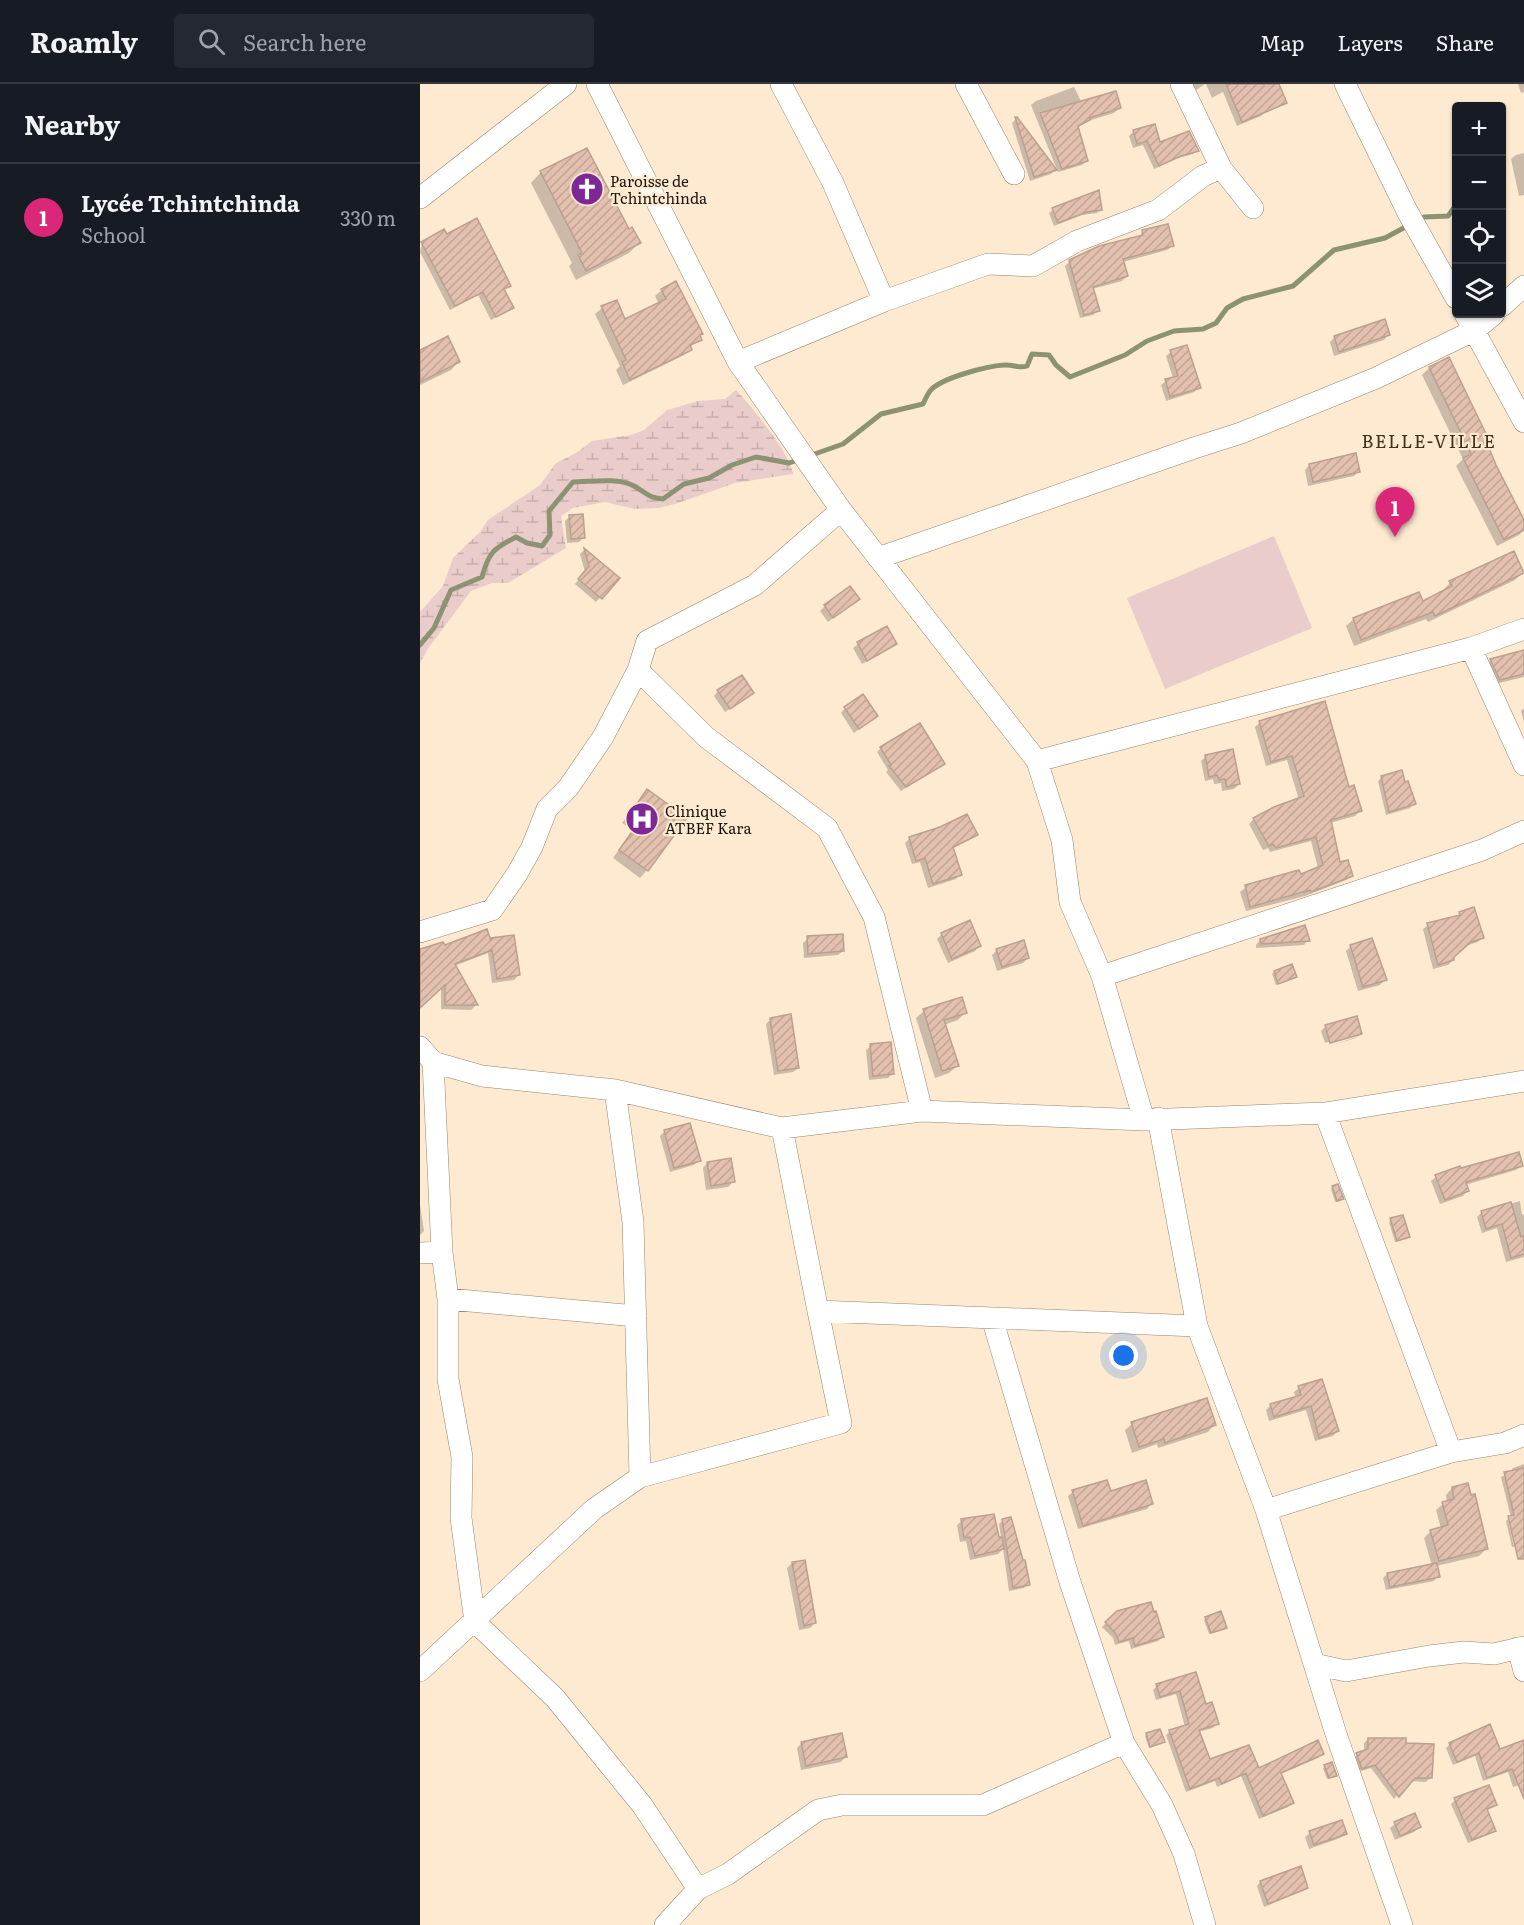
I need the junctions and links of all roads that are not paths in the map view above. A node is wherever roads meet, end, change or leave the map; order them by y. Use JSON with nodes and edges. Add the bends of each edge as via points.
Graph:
{"nodes":[{"id":1,"x":566,"y":84,"type":"edge"},
{"id":2,"x":597,"y":84,"type":"edge"},
{"id":3,"x":781,"y":84,"type":"edge"},
{"id":4,"x":966,"y":84,"type":"edge"},
{"id":5,"x":1181,"y":84,"type":"edge"},
{"id":6,"x":1345,"y":84,"type":"edge"},
{"id":7,"x":1221,"y":168,"type":"junction"},
{"id":8,"x":1014,"y":174,"type":"dead end"},
{"id":9,"x":420,"y":198,"type":"edge"},
{"id":10,"x":1253,"y":208,"type":"dead end"},
{"id":11,"x":1524,"y":286,"type":"edge"},
{"id":12,"x":1452,"y":291,"type":"edge"},
{"id":13,"x":884,"y":301,"type":"junction"},
{"id":14,"x":1506,"y":302,"type":"edge"},
{"id":15,"x":1470,"y":322,"type":"edge"},
{"id":16,"x":738,"y":362,"type":"junction"},
{"id":17,"x":1524,"y":422,"type":"edge"},
{"id":18,"x":841,"y":510,"type":"junction"},
{"id":19,"x":878,"y":558,"type":"junction"},
{"id":20,"x":1524,"y":628,"type":"edge"},
{"id":21,"x":1471,"y":648,"type":"junction"},
{"id":22,"x":638,"y":670,"type":"junction"},
{"id":23,"x":1037,"y":761,"type":"junction"},
{"id":24,"x":1524,"y":765,"type":"edge"},
{"id":25,"x":1524,"y":831,"type":"edge"},
{"id":26,"x":420,"y":932,"type":"edge"},
{"id":27,"x":1102,"y":976,"type":"junction"},
{"id":28,"x":427,"y":1054,"type":"edge"},
{"id":29,"x":1523,"y":1086,"type":"edge"},
{"id":30,"x":615,"y":1090,"type":"junction"},
{"id":31,"x":922,"y":1111,"type":"junction"},
{"id":32,"x":1325,"y":1113,"type":"junction"},
{"id":33,"x":1151,"y":1119,"type":"junction"},
{"id":34,"x":782,"y":1128,"type":"junction"},
{"id":35,"x":442,"y":1252,"type":"junction"},
{"id":36,"x":420,"y":1253,"type":"edge"},
{"id":37,"x":448,"y":1299,"type":"junction"},
{"id":38,"x":818,"y":1311,"type":"junction"},
{"id":39,"x":636,"y":1316,"type":"junction"},
{"id":40,"x":992,"y":1318,"type":"junction"},
{"id":41,"x":1197,"y":1326,"type":"junction"},
{"id":42,"x":1524,"y":1435,"type":"edge"},
{"id":43,"x":1451,"y":1452,"type":"junction"},
{"id":44,"x":640,"y":1477,"type":"junction"},
{"id":45,"x":1266,"y":1510,"type":"junction"},
{"id":46,"x":475,"y":1622,"type":"junction"},
{"id":47,"x":1521,"y":1648,"type":"edge"},
{"id":48,"x":1314,"y":1664,"type":"junction"},
{"id":49,"x":420,"y":1671,"type":"edge"},
{"id":50,"x":1524,"y":1671,"type":"edge"},
{"id":51,"x":1124,"y":1743,"type":"junction"},
{"id":52,"x":698,"y":1889,"type":"junction"},
{"id":53,"x":665,"y":1925,"type":"edge"},
{"id":54,"x":1205,"y":1925,"type":"edge"},
{"id":55,"x":1402,"y":1925,"type":"edge"}],
"edges":[{"from":1,"to":9,"type":"street"},
{"from":2,"to":16,"type":"street"},
{"from":3,"to":13,"type":"street","via":[[833,183]]},
{"from":4,"to":8,"type":"street"},
{"from":5,"to":7,"type":"street"},
{"from":6,"to":12,"type":"street","via":[[1407,211]]},
{"from":7,"to":10,"type":"street"},
{"from":7,"to":13,"type":"street","via":[[1203,176],[1158,210],[1077,241],[1033,266],[988,264]]},
{"from":11,"to":14,"type":"street"},
{"from":13,"to":16,"type":"street"},
{"from":15,"to":17,"type":"street"},
{"from":15,"to":19,"type":"street","via":[[1376,378],[1240,434]]},
{"from":16,"to":18,"type":"street"},
{"from":18,"to":19,"type":"street"},
{"from":18,"to":22,"type":"street","via":[[755,585],[647,641]]},
{"from":19,"to":23,"type":"street"},
{"from":20,"to":21,"type":"street"},
{"from":21,"to":23,"type":"street"},
{"from":21,"to":24,"type":"street"},
{"from":22,"to":26,"type":"street","via":[[603,737],[568,788],[547,809],[532,847],[492,910]]},
{"from":22,"to":31,"type":"street","via":[[706,737],[827,828],[874,917]]},
{"from":23,"to":27,"type":"street","via":[[1062,840],[1070,902]]},
{"from":25,"to":27,"type":"street","via":[[1482,849]]},
{"from":27,"to":33,"type":"street"},
{"from":28,"to":30,"type":"street","via":[[482,1076]]},
{"from":28,"to":35,"type":"street"},
{"from":29,"to":32,"type":"street"},
{"from":30,"to":34,"type":"street"},
{"from":30,"to":39,"type":"street","via":[[633,1222]]},
{"from":31,"to":33,"type":"street"},
{"from":31,"to":34,"type":"street"},
{"from":32,"to":33,"type":"street"},
{"from":32,"to":43,"type":"street"},
{"from":33,"to":41,"type":"street"},
{"from":34,"to":38,"type":"street"},
{"from":35,"to":36,"type":"street"},
{"from":35,"to":37,"type":"street"},
{"from":37,"to":39,"type":"street"},
{"from":37,"to":46,"type":"street","via":[[448,1379],[462,1457],[461,1518]]},
{"from":38,"to":40,"type":"street"},
{"from":38,"to":44,"type":"street","via":[[841,1423]]},
{"from":39,"to":44,"type":"street"},
{"from":40,"to":41,"type":"street"},
{"from":40,"to":51,"type":"street","via":[[1070,1582]]},
{"from":41,"to":45,"type":"street"},
{"from":42,"to":43,"type":"street","via":[[1505,1443]]},
{"from":43,"to":45,"type":"street"},
{"from":44,"to":46,"type":"street","via":[[594,1509]]},
{"from":45,"to":48,"type":"street"},
{"from":46,"to":49,"type":"street"},
{"from":46,"to":52,"type":"street","via":[[555,1698],[642,1805]]},
{"from":47,"to":48,"type":"street","via":[[1494,1654],[1429,1656],[1346,1671]]},
{"from":47,"to":50,"type":"street"},
{"from":48,"to":55,"type":"street"},
{"from":51,"to":52,"type":"street","via":[[983,1805],[842,1805],[818,1810],[728,1874]]},
{"from":51,"to":54,"type":"street","via":[[1162,1805]]},
{"from":52,"to":53,"type":"street"}]}
